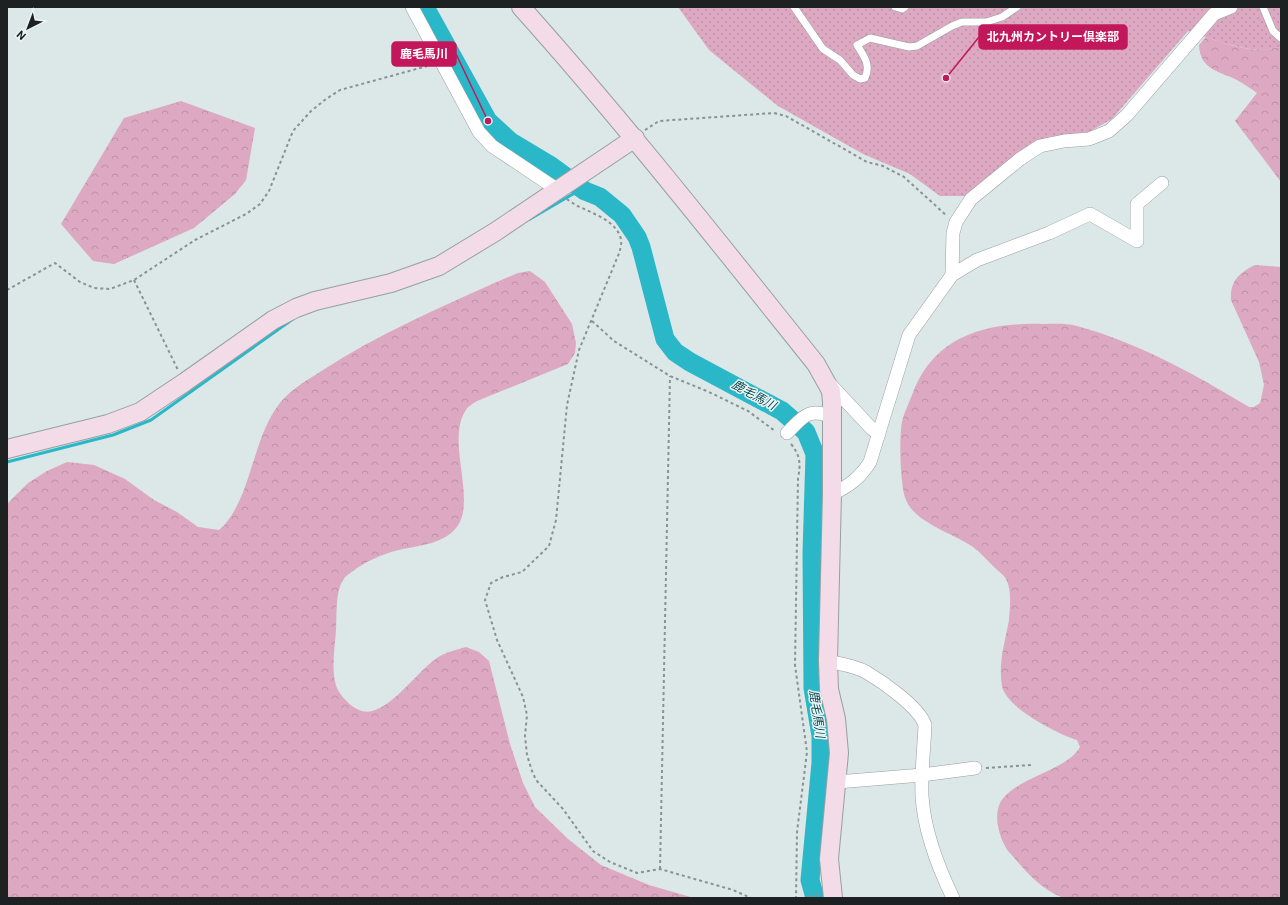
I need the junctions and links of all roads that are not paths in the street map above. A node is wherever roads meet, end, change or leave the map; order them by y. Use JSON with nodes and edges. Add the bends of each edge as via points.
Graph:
{"nodes":[{"id":1,"x":412,"y":7,"type":"edge"},
{"id":2,"x":521,"y":7,"type":"edge"},
{"id":3,"x":794,"y":7,"type":"edge"},
{"id":4,"x":895,"y":7,"type":"edge"},
{"id":5,"x":905,"y":7,"type":"edge"},
{"id":6,"x":1017,"y":7,"type":"edge"},
{"id":7,"x":1231,"y":7,"type":"edge"},
{"id":8,"x":1263,"y":7,"type":"edge"},
{"id":9,"x":1281,"y":38,"type":"edge"},
{"id":10,"x":635,"y":138,"type":"junction"},
{"id":11,"x":1162,"y":183,"type":"dead end"},
{"id":12,"x":561,"y":189,"type":"junction"},
{"id":13,"x":952,"y":275,"type":"junction"},
{"id":14,"x":824,"y":378,"type":"junction"},
{"id":15,"x":832,"y":417,"type":"junction"},
{"id":16,"x":879,"y":434,"type":"junction"},
{"id":17,"x":785,"y":435,"type":"road end"},
{"id":18,"x":7,"y":449,"type":"edge"},
{"id":19,"x":832,"y":494,"type":"junction"},
{"id":20,"x":828,"y":661,"type":"junction"},
{"id":21,"x":975,"y":768,"type":"road end"},
{"id":22,"x":922,"y":775,"type":"junction"},
{"id":23,"x":837,"y":782,"type":"junction"},
{"id":24,"x":830,"y":895,"type":"edge"},
{"id":25,"x":953,"y":898,"type":"edge"}],
"edges":[{"from":1,"to":12,"type":"street","via":[[479,132],[492,146]]},
{"from":2,"to":10,"type":"street"},
{"from":3,"to":6,"type":"lane","via":[[823,49],[840,60],[854,75],[866,78],[866,59],[857,45],[870,38],[909,47],[917,46],[962,22],[992,20]]},
{"from":4,"to":5,"type":"lane"},
{"from":7,"to":13,"type":"street","via":[[1214,14],[1127,115],[1109,131],[1089,139],[1040,146],[1020,159],[971,200],[956,222],[953,233]]},
{"from":8,"to":9,"type":"lane","via":[[1273,31]]},
{"from":10,"to":12,"type":"street"},
{"from":10,"to":14,"type":"street","via":[[816,364]]},
{"from":11,"to":13,"type":"street","via":[[1137,204],[1137,241],[1090,214],[1049,233],[977,260]]},
{"from":12,"to":18,"type":"street","via":[[439,266],[391,283],[314,301],[273,320],[140,412],[108,424]]},
{"from":13,"to":16,"type":"street","via":[[909,335]]},
{"from":14,"to":15,"type":"street","via":[[831,391]]},
{"from":14,"to":16,"type":"street"},
{"from":15,"to":17,"type":"street","via":[[812,412],[805,415]]},
{"from":15,"to":19,"type":"street"},
{"from":16,"to":19,"type":"street","via":[[870,462],[861,476],[850,486]]},
{"from":19,"to":20,"type":"street"},
{"from":20,"to":22,"type":"street","via":[[865,672],[883,683],[922,717],[925,725]]},
{"from":20,"to":23,"type":"street","via":[[829,689],[836,719],[839,753]]},
{"from":21,"to":22,"type":"street"},
{"from":22,"to":23,"type":"street"},
{"from":22,"to":25,"type":"street","via":[[922,798],[929,834],[939,867]]},
{"from":23,"to":24,"type":"street","via":[[829,859]]}]}
